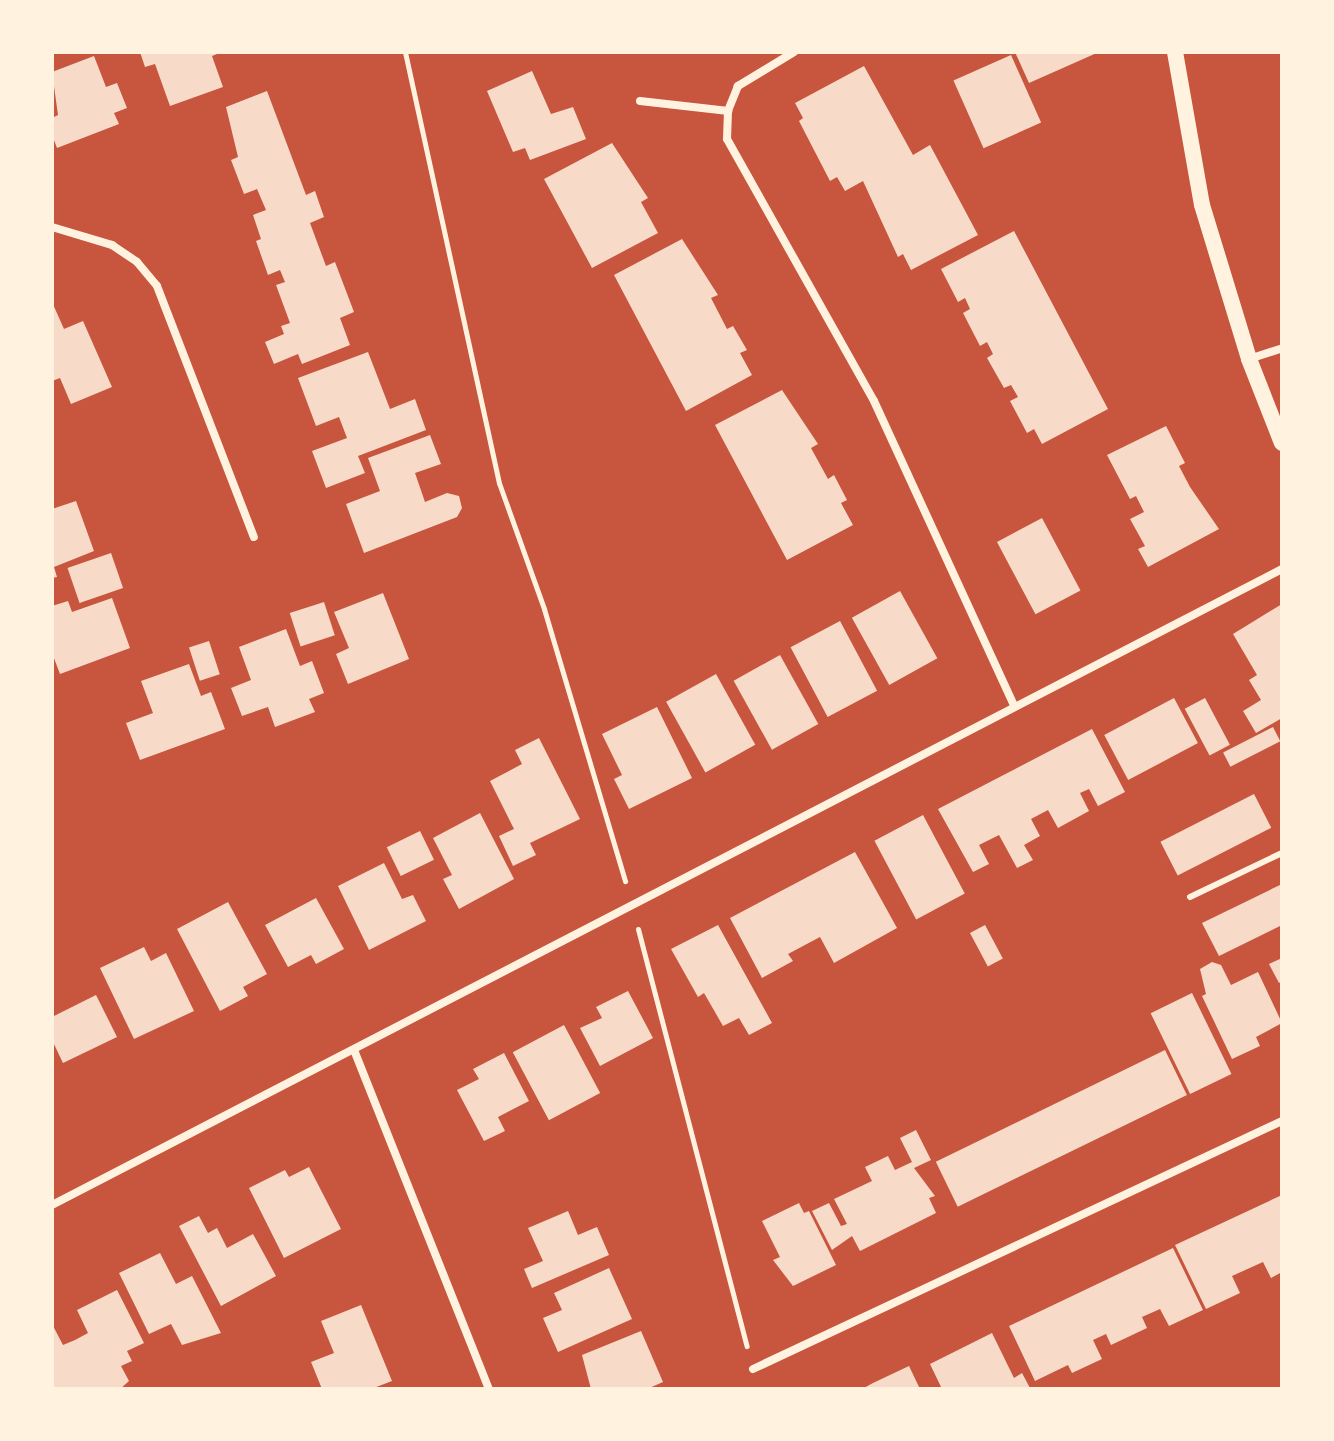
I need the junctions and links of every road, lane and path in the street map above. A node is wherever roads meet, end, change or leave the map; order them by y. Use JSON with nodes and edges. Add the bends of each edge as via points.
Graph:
{"nodes":[{"id":1,"x":405,"y":52,"type":"edge"},
{"id":2,"x":794,"y":52,"type":"edge"},
{"id":3,"x":1175,"y":52,"type":"edge"},
{"id":4,"x":640,"y":101,"type":"dead end"},
{"id":5,"x":728,"y":111,"type":"junction"},
{"id":6,"x":52,"y":227,"type":"edge"},
{"id":7,"x":1282,"y":348,"type":"edge"},
{"id":8,"x":1249,"y":359,"type":"junction"},
{"id":9,"x":1282,"y":443,"type":"edge"},
{"id":10,"x":254,"y":537,"type":"dead end"},
{"id":11,"x":1282,"y":569,"type":"edge"},
{"id":12,"x":1014,"y":705,"type":"junction"},
{"id":13,"x":1282,"y":853,"type":"edge"},
{"id":14,"x":1190,"y":897,"type":"dead end"},
{"id":15,"x":632,"y":903,"type":"junction"},
{"id":16,"x":354,"y":1050,"type":"junction"},
{"id":17,"x":1282,"y":1121,"type":"edge"},
{"id":18,"x":52,"y":1205,"type":"edge"},
{"id":19,"x":753,"y":1369,"type":"joint"},
{"id":20,"x":489,"y":1389,"type":"edge"}],
"edges":[{"from":1,"to":15,"type":"path","via":[[499,483],[544,609]]},
{"from":2,"to":5,"type":"street","via":[[738,86]]},
{"from":3,"to":8,"type":"main road","via":[[1202,205]]},
{"from":4,"to":5,"type":"street"},
{"from":5,"to":12,"type":"street","via":[[727,139],[736,162],[874,401]]},
{"from":6,"to":10,"type":"street","via":[[112,245],[137,262],[157,286]]},
{"from":7,"to":8,"type":"street"},
{"from":8,"to":9,"type":"main road"},
{"from":11,"to":12,"type":"street"},
{"from":12,"to":15,"type":"street"},
{"from":13,"to":14,"type":"lane"},
{"from":15,"to":16,"type":"street"},
{"from":15,"to":19,"type":"path"},
{"from":16,"to":18,"type":"street"},
{"from":16,"to":20,"type":"street"},
{"from":17,"to":19,"type":"street"}]}
